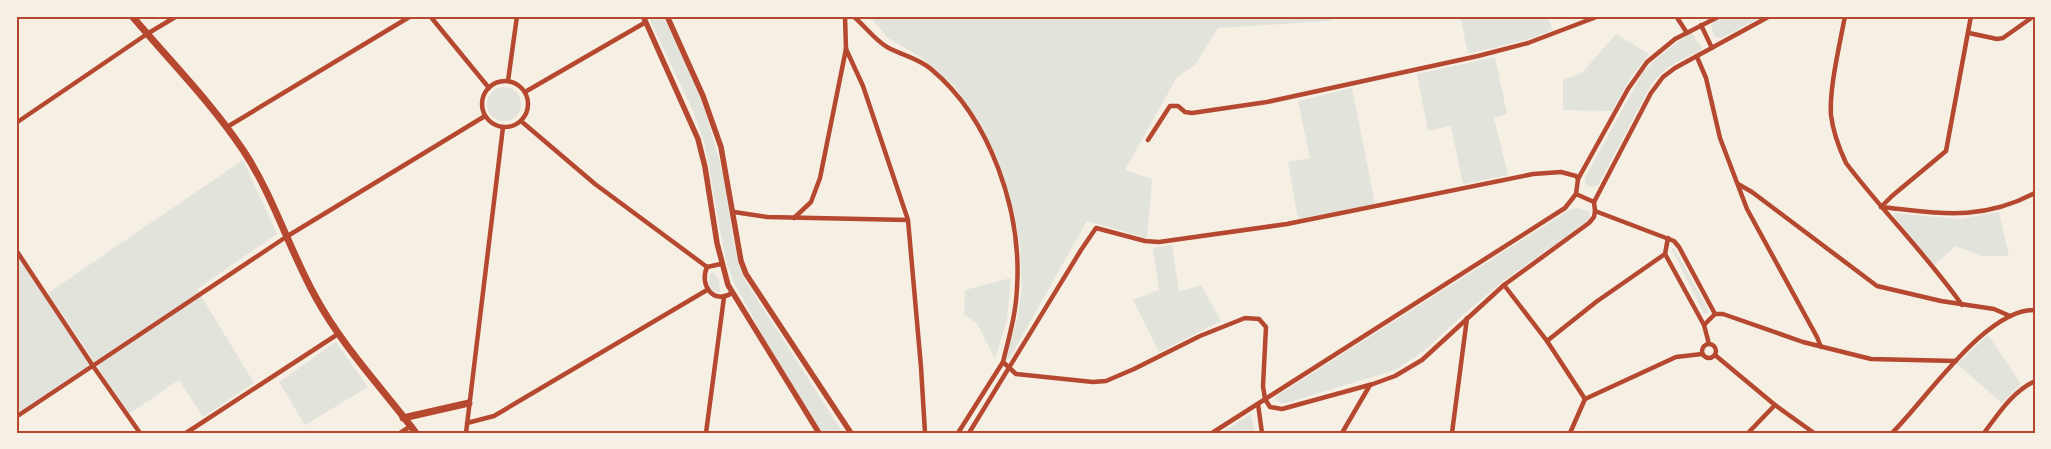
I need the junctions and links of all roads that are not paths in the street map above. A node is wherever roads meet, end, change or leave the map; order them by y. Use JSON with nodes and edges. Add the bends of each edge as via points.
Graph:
{"nodes":[{"id":1,"x":132,"y":16,"type":"edge"},
{"id":2,"x":177,"y":16,"type":"edge"},
{"id":3,"x":411,"y":16,"type":"edge"},
{"id":4,"x":430,"y":16,"type":"edge"},
{"id":5,"x":517,"y":16,"type":"edge"},
{"id":6,"x":667,"y":16,"type":"edge"},
{"id":7,"x":845,"y":16,"type":"edge"},
{"id":8,"x":853,"y":16,"type":"edge"},
{"id":9,"x":1599,"y":16,"type":"edge"},
{"id":10,"x":1676,"y":16,"type":"edge"},
{"id":11,"x":1720,"y":16,"type":"edge"},
{"id":12,"x":1770,"y":16,"type":"edge"},
{"id":13,"x":1845,"y":16,"type":"edge"},
{"id":14,"x":1971,"y":16,"type":"edge"},
{"id":15,"x":2034,"y":16,"type":"edge"},
{"id":16,"x":644,"y":19,"type":"edge"},
{"id":17,"x":1701,"y":25,"type":"junction"},
{"id":18,"x":1686,"y":33,"type":"junction"},
{"id":19,"x":1969,"y":33,"type":"junction"},
{"id":20,"x":147,"y":34,"type":"junction"},
{"id":21,"x":1712,"y":48,"type":"junction"},
{"id":22,"x":846,"y":49,"type":"junction"},
{"id":23,"x":1696,"y":57,"type":"junction"},
{"id":24,"x":508,"y":81,"type":"junction"},
{"id":25,"x":489,"y":88,"type":"junction"},
{"id":26,"x":524,"y":92,"type":"junction"},
{"id":27,"x":485,"y":116,"type":"junction"},
{"id":28,"x":521,"y":121,"type":"junction"},
{"id":29,"x":16,"y":123,"type":"edge"},
{"id":30,"x":227,"y":127,"type":"junction"},
{"id":31,"x":503,"y":127,"type":"junction"},
{"id":32,"x":1148,"y":140,"type":"dead end"},
{"id":33,"x":1578,"y":179,"type":"junction"},
{"id":34,"x":1738,"y":184,"type":"junction"},
{"id":35,"x":2035,"y":193,"type":"edge"},
{"id":36,"x":1576,"y":194,"type":"junction"},
{"id":37,"x":1594,"y":202,"type":"junction"},
{"id":38,"x":1881,"y":207,"type":"junction"},
{"id":39,"x":1595,"y":211,"type":"junction"},
{"id":40,"x":734,"y":212,"type":"junction"},
{"id":41,"x":794,"y":218,"type":"junction"},
{"id":42,"x":908,"y":220,"type":"junction"},
{"id":43,"x":286,"y":238,"type":"junction"},
{"id":44,"x":1668,"y":238,"type":"junction"},
{"id":45,"x":16,"y":250,"type":"edge"},
{"id":46,"x":1665,"y":254,"type":"junction"},
{"id":47,"x":721,"y":264,"type":"junction"},
{"id":48,"x":707,"y":267,"type":"junction"},
{"id":49,"x":1504,"y":285,"type":"junction"},
{"id":50,"x":707,"y":290,"type":"junction"},
{"id":51,"x":732,"y":293,"type":"junction"},
{"id":52,"x":724,"y":297,"type":"junction"},
{"id":53,"x":1962,"y":305,"type":"junction"},
{"id":54,"x":2035,"y":310,"type":"edge"},
{"id":55,"x":1715,"y":314,"type":"junction"},
{"id":56,"x":2010,"y":316,"type":"junction"},
{"id":57,"x":1468,"y":318,"type":"junction"},
{"id":58,"x":1704,"y":325,"type":"junction"},
{"id":59,"x":338,"y":334,"type":"junction"},
{"id":60,"x":1547,"y":341,"type":"junction"},
{"id":61,"x":1709,"y":344,"type":"junction"},
{"id":62,"x":1821,"y":347,"type":"junction"},
{"id":63,"x":1702,"y":354,"type":"junction"},
{"id":64,"x":1714,"y":356,"type":"junction"},
{"id":65,"x":1956,"y":361,"type":"junction"},
{"id":66,"x":1003,"y":362,"type":"junction"},
{"id":67,"x":93,"y":366,"type":"junction"},
{"id":68,"x":1009,"y":369,"type":"junction"},
{"id":69,"x":2035,"y":381,"type":"edge"},
{"id":70,"x":1370,"y":385,"type":"junction"},
{"id":71,"x":1266,"y":399,"type":"junction"},
{"id":72,"x":1585,"y":399,"type":"junction"},
{"id":73,"x":469,"y":403,"type":"junction"},
{"id":74,"x":1258,"y":404,"type":"junction"},
{"id":75,"x":1775,"y":405,"type":"junction"},
{"id":76,"x":16,"y":417,"type":"edge"},
{"id":77,"x":404,"y":418,"type":"junction"},
{"id":78,"x":467,"y":423,"type":"junction"},
{"id":79,"x":411,"y":426,"type":"junction"},
{"id":80,"x":140,"y":433,"type":"edge"},
{"id":81,"x":186,"y":433,"type":"edge"},
{"id":82,"x":400,"y":433,"type":"edge"},
{"id":83,"x":416,"y":433,"type":"edge"},
{"id":84,"x":466,"y":433,"type":"edge"},
{"id":85,"x":706,"y":433,"type":"edge"},
{"id":86,"x":819,"y":433,"type":"edge"},
{"id":87,"x":851,"y":433,"type":"edge"},
{"id":88,"x":925,"y":433,"type":"edge"},
{"id":89,"x":958,"y":433,"type":"edge"},
{"id":90,"x":969,"y":433,"type":"edge"},
{"id":91,"x":1212,"y":433,"type":"edge"},
{"id":92,"x":1262,"y":433,"type":"edge"},
{"id":93,"x":1342,"y":433,"type":"edge"},
{"id":94,"x":1452,"y":433,"type":"edge"},
{"id":95,"x":1570,"y":433,"type":"edge"},
{"id":96,"x":1748,"y":433,"type":"edge"},
{"id":97,"x":1814,"y":433,"type":"edge"},
{"id":98,"x":1892,"y":433,"type":"edge"},
{"id":99,"x":1984,"y":433,"type":"edge"}],
"edges":[{"from":1,"to":20,"type":"main road"},
{"from":2,"to":20,"type":"street"},
{"from":3,"to":30,"type":"street"},
{"from":4,"to":25,"type":"street"},
{"from":5,"to":24,"type":"street"},
{"from":6,"to":40,"type":"street","via":[[714,122]]},
{"from":7,"to":22,"type":"street"},
{"from":8,"to":66,"type":"street","via":[[886,46],[925,65],[944,81],[965,106],[992,155],[1009,202],[1018,252],[1016,306]]},
{"from":9,"to":32,"type":"street","via":[[1528,43],[1268,102],[1192,113],[1170,106]]},
{"from":10,"to":18,"type":"street"},
{"from":11,"to":17,"type":"street"},
{"from":12,"to":21,"type":"street"},
{"from":13,"to":38,"type":"street","via":[[1833,92],[1832,124],[1846,163]]},
{"from":14,"to":19,"type":"street"},
{"from":15,"to":19,"type":"street","via":[[2003,38]]},
{"from":16,"to":26,"type":"street"},
{"from":16,"to":47,"type":"street","via":[[698,139],[706,167]]},
{"from":17,"to":18,"type":"street"},
{"from":17,"to":21,"type":"street"},
{"from":18,"to":33,"type":"street","via":[[1663,48],[1640,70]]},
{"from":19,"to":38,"type":"street","via":[[1946,151]]},
{"from":20,"to":29,"type":"street"},
{"from":20,"to":30,"type":"main road"},
{"from":21,"to":23,"type":"street"},
{"from":22,"to":41,"type":"street","via":[[817,189],[811,202]]},
{"from":22,"to":42,"type":"street","via":[[863,86]]},
{"from":23,"to":34,"type":"street","via":[[1706,78],[1720,138]]},
{"from":23,"to":37,"type":"street","via":[[1668,72],[1658,84]]},
{"from":24,"to":25,"type":"street","via":[[498,82]]},
{"from":24,"to":26,"type":"street"},
{"from":25,"to":27,"type":"street","via":[[483,96]]},
{"from":26,"to":28,"type":"street","via":[[527,112]]},
{"from":27,"to":31,"type":"street","via":[[490,122]]},
{"from":27,"to":43,"type":"street"},
{"from":28,"to":31,"type":"street"},
{"from":28,"to":48,"type":"street","via":[[595,184]]},
{"from":30,"to":43,"type":"main road","via":[[258,176]]},
{"from":31,"to":73,"type":"street"},
{"from":33,"to":36,"type":"street"},
{"from":33,"to":68,"type":"street","via":[[1565,172],[1533,174],[1287,224],[1159,242],[1096,228]]},
{"from":34,"to":53,"type":"street","via":[[1877,286]]},
{"from":34,"to":62,"type":"street","via":[[1747,209]]},
{"from":35,"to":38,"type":"street","via":[[2001,208],[1967,214]]},
{"from":36,"to":37,"type":"street"},
{"from":36,"to":71,"type":"street","via":[[1565,208]]},
{"from":37,"to":39,"type":"street"},
{"from":38,"to":53,"type":"street"},
{"from":39,"to":44,"type":"street"},
{"from":39,"to":49,"type":"street","via":[[1592,220],[1582,230]]},
{"from":40,"to":41,"type":"street"},
{"from":40,"to":87,"type":"street","via":[[746,274]]},
{"from":41,"to":42,"type":"street"},
{"from":42,"to":88,"type":"street"},
{"from":43,"to":59,"type":"main road"},
{"from":43,"to":67,"type":"street"},
{"from":44,"to":46,"type":"street"},
{"from":44,"to":55,"type":"street","via":[[1679,247]]},
{"from":45,"to":67,"type":"street"},
{"from":46,"to":58,"type":"street"},
{"from":46,"to":60,"type":"street"},
{"from":47,"to":48,"type":"street"},
{"from":47,"to":51,"type":"street"},
{"from":48,"to":50,"type":"street","via":[[704,282]]},
{"from":49,"to":57,"type":"street"},
{"from":49,"to":60,"type":"street"},
{"from":50,"to":52,"type":"street","via":[[714,296]]},
{"from":50,"to":78,"type":"street","via":[[494,416]]},
{"from":51,"to":52,"type":"street"},
{"from":51,"to":86,"type":"street"},
{"from":52,"to":85,"type":"street"},
{"from":53,"to":56,"type":"street","via":[[1994,309]]},
{"from":54,"to":56,"type":"street"},
{"from":55,"to":58,"type":"street"},
{"from":55,"to":62,"type":"street"},
{"from":56,"to":65,"type":"street","via":[[1988,331]]},
{"from":57,"to":70,"type":"street","via":[[1417,363]]},
{"from":57,"to":94,"type":"street"},
{"from":58,"to":61,"type":"street"},
{"from":59,"to":77,"type":"main road"},
{"from":59,"to":81,"type":"street"},
{"from":60,"to":72,"type":"street"},
{"from":61,"to":63,"type":"street","via":[[1703,347]]},
{"from":61,"to":64,"type":"street","via":[[1715,348]]},
{"from":62,"to":65,"type":"street","via":[[1880,361]]},
{"from":63,"to":64,"type":"street","via":[[1708,358]]},
{"from":63,"to":72,"type":"street","via":[[1676,357]]},
{"from":64,"to":75,"type":"street"},
{"from":65,"to":98,"type":"street"},
{"from":66,"to":68,"type":"street"},
{"from":66,"to":89,"type":"street"},
{"from":67,"to":76,"type":"street"},
{"from":67,"to":80,"type":"street"},
{"from":68,"to":71,"type":"street","via":[[1029,376],[1093,382],[1106,380],[1249,317],[1262,321],[1266,327],[1263,386]]},
{"from":68,"to":90,"type":"street"},
{"from":69,"to":99,"type":"street","via":[[2008,400]]},
{"from":70,"to":71,"type":"street","via":[[1282,409],[1270,407]]},
{"from":70,"to":93,"type":"street"},
{"from":71,"to":74,"type":"street"},
{"from":72,"to":95,"type":"street"},
{"from":73,"to":77,"type":"main road"},
{"from":73,"to":78,"type":"street"},
{"from":74,"to":91,"type":"street"},
{"from":74,"to":92,"type":"street"},
{"from":75,"to":96,"type":"street"},
{"from":75,"to":97,"type":"street"},
{"from":77,"to":79,"type":"main road"},
{"from":78,"to":84,"type":"street"},
{"from":79,"to":82,"type":"street"},
{"from":79,"to":83,"type":"main road"}]}
